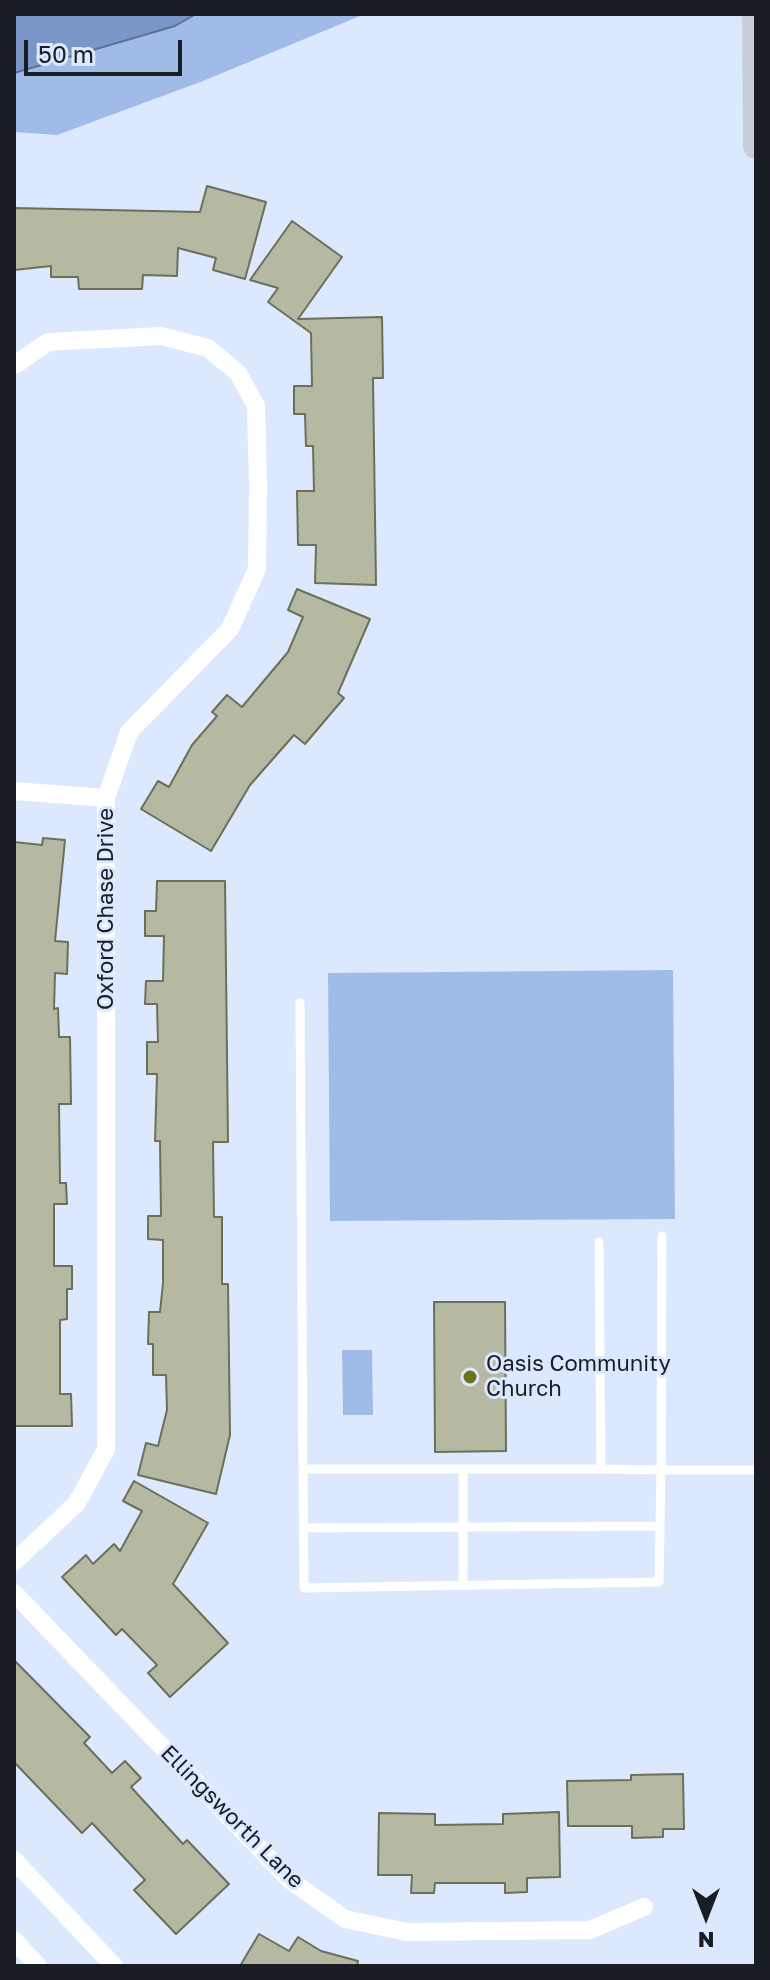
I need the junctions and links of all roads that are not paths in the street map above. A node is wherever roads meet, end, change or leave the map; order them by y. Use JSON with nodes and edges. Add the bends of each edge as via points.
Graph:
{"nodes":[{"id":1,"x":755,"y":14,"type":"edge"},
{"id":2,"x":756,"y":146,"type":"edge"},
{"id":3,"x":16,"y":364,"type":"dead end"},
{"id":4,"x":14,"y":791,"type":"edge"},
{"id":5,"x":106,"y":798,"type":"junction"},
{"id":6,"x":300,"y":1003,"type":"dead end"},
{"id":7,"x":662,"y":1236,"type":"dead end"},
{"id":8,"x":599,"y":1242,"type":"dead end"},
{"id":9,"x":303,"y":1469,"type":"junction"},
{"id":10,"x":463,"y":1469,"type":"junction"},
{"id":11,"x":601,"y":1469,"type":"junction"},
{"id":12,"x":661,"y":1470,"type":"junction"},
{"id":13,"x":756,"y":1470,"type":"edge"},
{"id":14,"x":660,"y":1526,"type":"junction"},
{"id":15,"x":463,"y":1527,"type":"junction"},
{"id":16,"x":303,"y":1528,"type":"junction"},
{"id":17,"x":14,"y":1562,"type":"edge"},
{"id":18,"x":463,"y":1585,"type":"junction"},
{"id":19,"x":14,"y":1593,"type":"edge"},
{"id":20,"x":14,"y":1860,"type":"edge"},
{"id":21,"x":644,"y":1907,"type":"dead end"},
{"id":22,"x":14,"y":1940,"type":"edge"},
{"id":23,"x":38,"y":1966,"type":"edge"},
{"id":24,"x":114,"y":1966,"type":"edge"}],
"edges":[{"from":1,"to":2,"type":"main road"},
{"from":3,"to":5,"type":"street","name":"Oxford Chase Drive","via":[[48,342],[161,336],[208,348],[238,373],[256,406],[257,569],[230,629],[129,732]]},
{"from":4,"to":5,"type":"street"},
{"from":5,"to":17,"type":"street","name":"Oxford Chase Drive","via":[[106,1449],[77,1503]]},
{"from":6,"to":9,"type":"lane"},
{"from":7,"to":12,"type":"lane"},
{"from":8,"to":11,"type":"lane"},
{"from":9,"to":10,"type":"lane"},
{"from":9,"to":16,"type":"lane"},
{"from":10,"to":11,"type":"lane"},
{"from":10,"to":15,"type":"lane"},
{"from":11,"to":12,"type":"lane"},
{"from":12,"to":13,"type":"lane"},
{"from":12,"to":14,"type":"lane"},
{"from":14,"to":15,"type":"lane"},
{"from":14,"to":18,"type":"lane","via":[[659,1582]]},
{"from":15,"to":16,"type":"lane"},
{"from":15,"to":18,"type":"lane"},
{"from":16,"to":18,"type":"lane","via":[[304,1588]]},
{"from":19,"to":21,"type":"street","name":"Ellingsworth Lane","via":[[290,1880],[345,1919],[407,1932],[590,1930]]},
{"from":20,"to":24,"type":"street"},
{"from":22,"to":23,"type":"street"}]}
